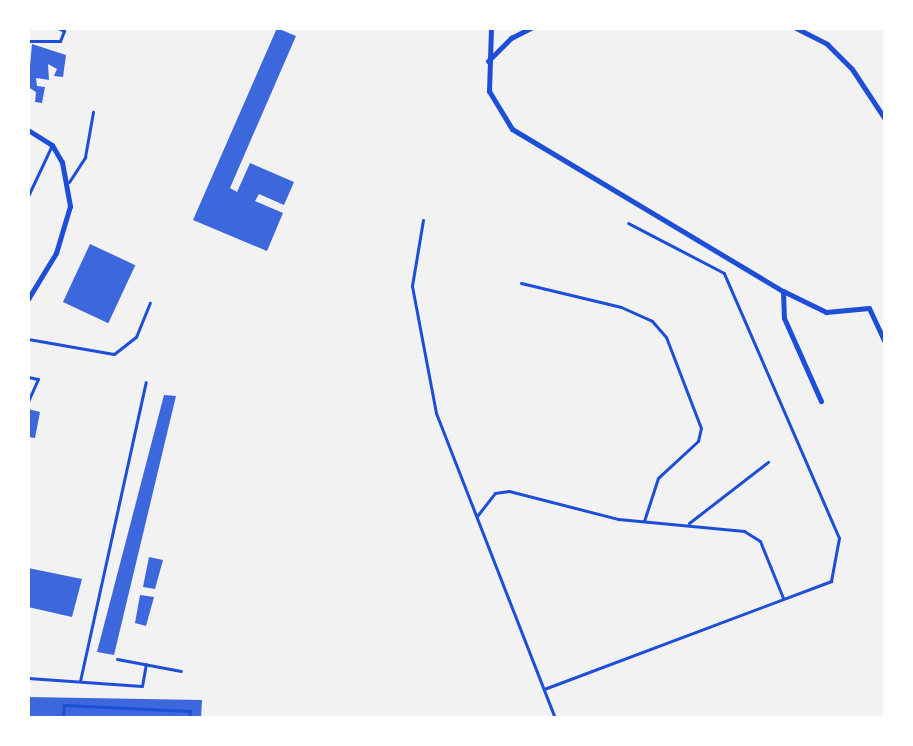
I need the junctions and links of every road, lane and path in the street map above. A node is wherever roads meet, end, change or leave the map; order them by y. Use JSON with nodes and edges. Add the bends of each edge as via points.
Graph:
{"nodes":[{"id":1,"x":58,"y":28,"type":"edge"},
{"id":2,"x":491,"y":28,"type":"edge"},
{"id":3,"x":531,"y":28,"type":"edge"},
{"id":4,"x":796,"y":28,"type":"edge"},
{"id":5,"x":28,"y":41,"type":"edge"},
{"id":6,"x":487,"y":61,"type":"junction"},
{"id":7,"x":93,"y":112,"type":"dead end"},
{"id":8,"x":885,"y":119,"type":"edge"},
{"id":9,"x":28,"y":130,"type":"edge"},
{"id":10,"x":52,"y":145,"type":"junction"},
{"id":11,"x":69,"y":182,"type":"junction"},
{"id":12,"x":28,"y":196,"type":"edge"},
{"id":13,"x":423,"y":220,"type":"dead end"},
{"id":14,"x":628,"y":223,"type":"dead end"},
{"id":15,"x":521,"y":283,"type":"dead end"},
{"id":16,"x":783,"y":291,"type":"junction"},
{"id":17,"x":28,"y":299,"type":"edge"},
{"id":18,"x":150,"y":303,"type":"dead end"},
{"id":19,"x":28,"y":339,"type":"edge"},
{"id":20,"x":885,"y":342,"type":"edge"},
{"id":21,"x":28,"y":377,"type":"edge"},
{"id":22,"x":146,"y":382,"type":"dead end"},
{"id":23,"x":28,"y":401,"type":"edge"},
{"id":24,"x":821,"y":401,"type":"dead end"},
{"id":25,"x":768,"y":462,"type":"dead end"},
{"id":26,"x":477,"y":516,"type":"junction"},
{"id":27,"x":644,"y":521,"type":"junction"},
{"id":28,"x":687,"y":525,"type":"junction"},
{"id":29,"x":783,"y":598,"type":"junction"},
{"id":30,"x":117,"y":659,"type":"dead end"},
{"id":31,"x":146,"y":664,"type":"junction"},
{"id":32,"x":181,"y":671,"type":"dead end"},
{"id":33,"x":28,"y":678,"type":"edge"},
{"id":34,"x":80,"y":681,"type":"junction"},
{"id":35,"x":544,"y":689,"type":"junction"},
{"id":36,"x":63,"y":718,"type":"edge"},
{"id":37,"x":189,"y":718,"type":"edge"},
{"id":38,"x":555,"y":718,"type":"edge"}],
"edges":[{"from":1,"to":5,"type":"lane","via":[[64,31],[60,41]]},
{"from":2,"to":6,"type":"street"},
{"from":3,"to":6,"type":"street"},
{"from":4,"to":8,"type":"street","via":[[827,44],[852,69]]},
{"from":6,"to":16,"type":"street","via":[[489,91],[512,129]]},
{"from":7,"to":11,"type":"lane","via":[[85,157]]},
{"from":9,"to":10,"type":"street"},
{"from":10,"to":11,"type":"street"},
{"from":10,"to":12,"type":"lane"},
{"from":11,"to":17,"type":"street","via":[[70,206],[56,253]]},
{"from":13,"to":26,"type":"lane","via":[[412,286],[414,318],[436,413]]},
{"from":14,"to":29,"type":"lane","via":[[724,273],[839,538],[831,581]]},
{"from":15,"to":27,"type":"lane","via":[[621,307],[652,321],[666,337],[701,428],[698,441],[658,478]]},
{"from":16,"to":20,"type":"street","via":[[826,312],[869,308]]},
{"from":16,"to":24,"type":"street","via":[[784,318]]},
{"from":18,"to":19,"type":"lane","via":[[136,337],[114,354]]},
{"from":21,"to":23,"type":"lane","via":[[38,379]]},
{"from":22,"to":34,"type":"lane"},
{"from":25,"to":28,"type":"lane"},
{"from":26,"to":27,"type":"lane","via":[[495,493],[509,491]]},
{"from":26,"to":35,"type":"lane"},
{"from":27,"to":28,"type":"lane"},
{"from":28,"to":29,"type":"lane","via":[[754,535]]},
{"from":29,"to":35,"type":"lane"},
{"from":30,"to":31,"type":"lane"},
{"from":31,"to":32,"type":"lane"},
{"from":31,"to":34,"type":"lane","via":[[142,686]]},
{"from":33,"to":34,"type":"lane"},
{"from":35,"to":38,"type":"lane"},
{"from":36,"to":37,"type":"lane","via":[[64,705],[190,711]]}]}
